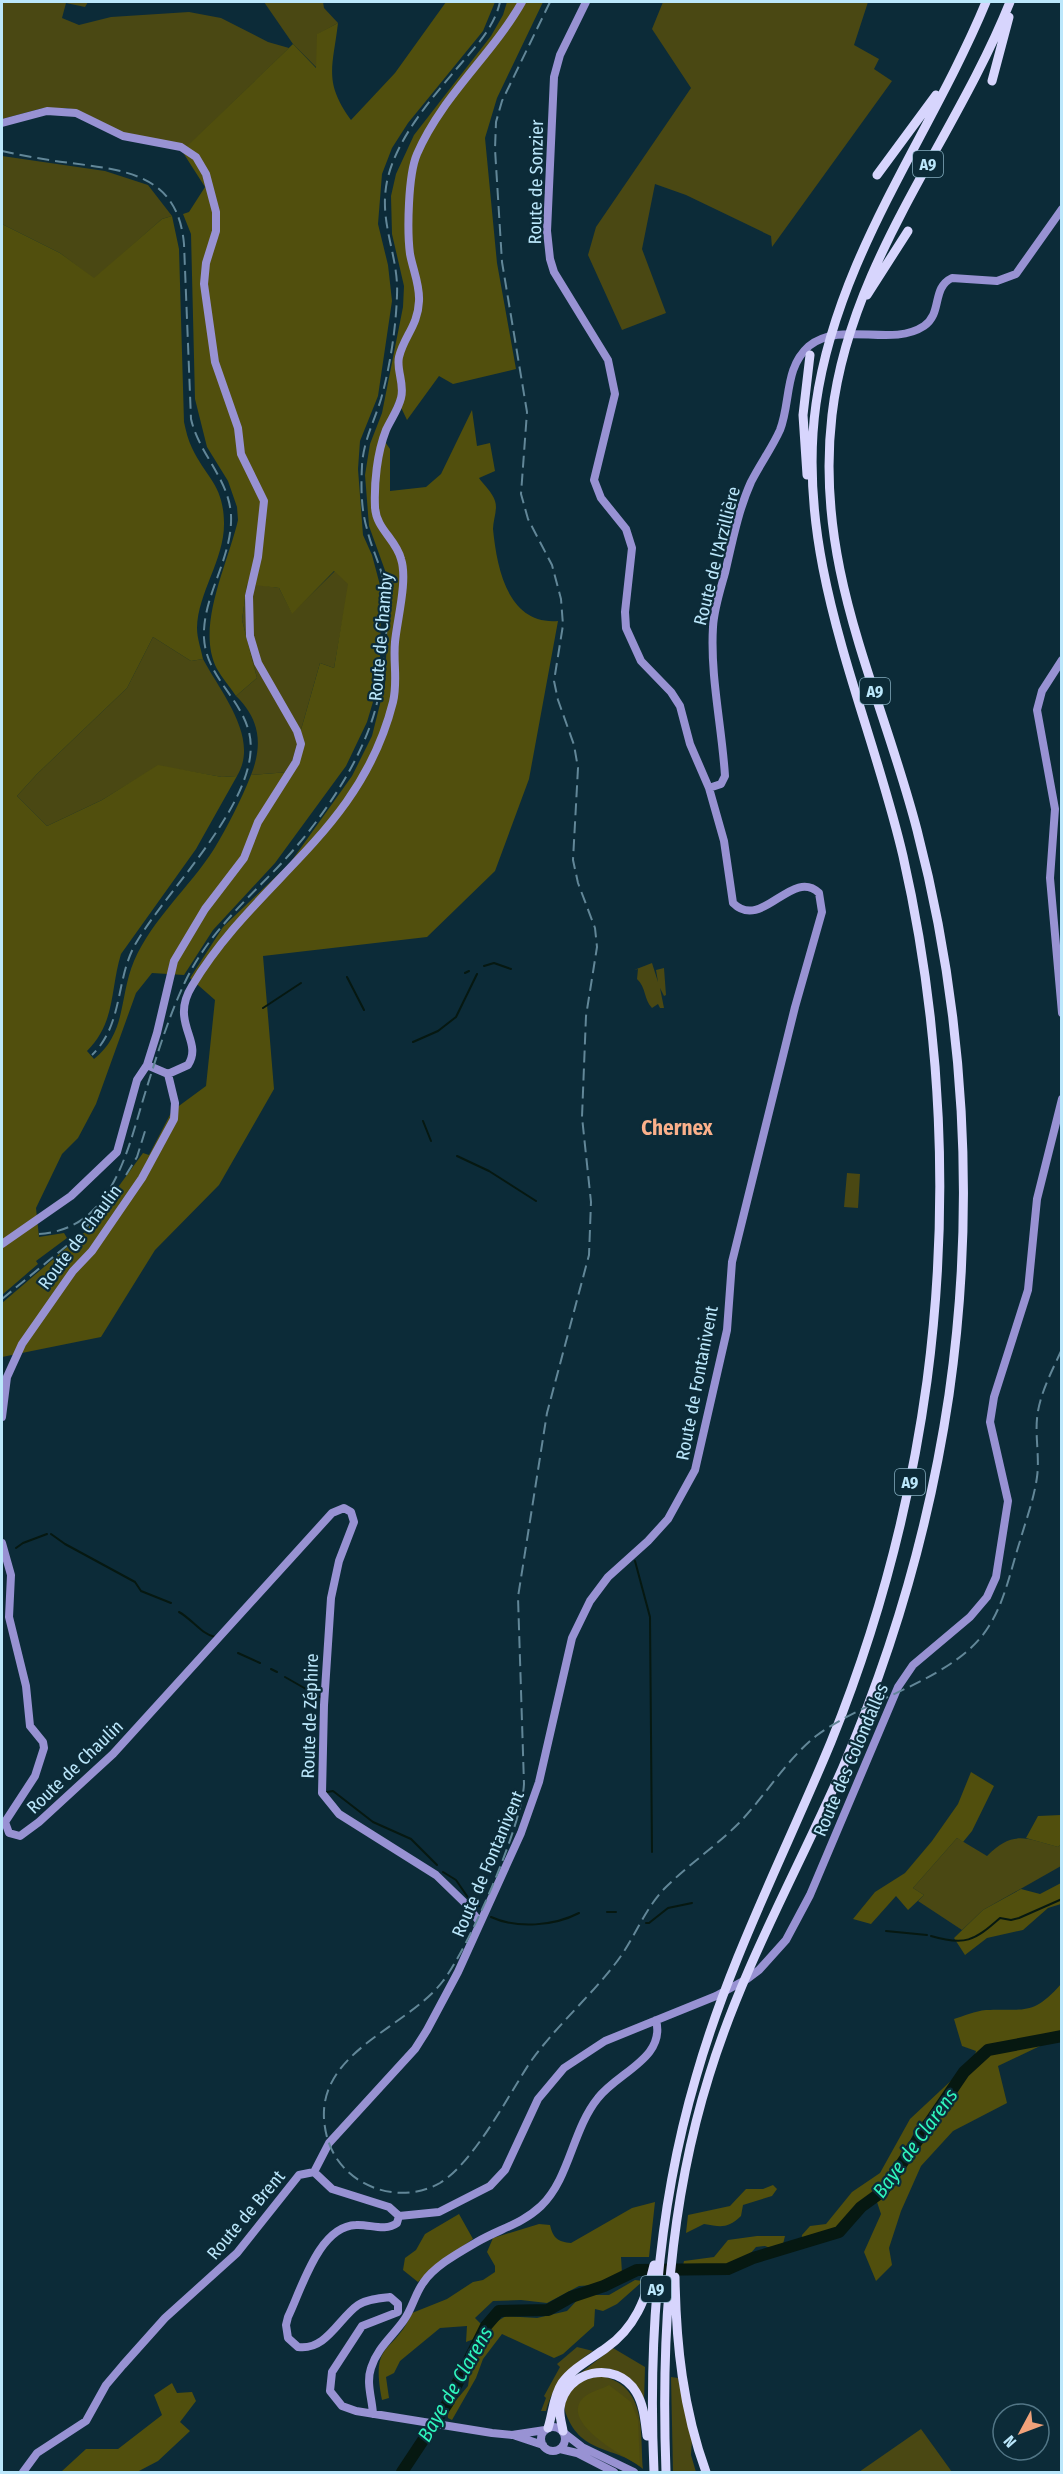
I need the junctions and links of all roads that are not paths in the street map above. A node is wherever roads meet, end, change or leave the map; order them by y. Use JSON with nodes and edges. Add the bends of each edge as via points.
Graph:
{"nodes":[{"id":1,"x":522,"y":2,"type":"edge"},
{"id":2,"x":586,"y":2,"type":"edge"},
{"id":3,"x":986,"y":2,"type":"edge"},
{"id":4,"x":1011,"y":2,"type":"edge"},
{"id":5,"x":954,"y":71,"type":"junction"},
{"id":6,"x":992,"y":81,"type":"dead end"},
{"id":7,"x":2,"y":123,"type":"edge"},
{"id":8,"x":877,"y":175,"type":"dead end"},
{"id":9,"x":1062,"y":209,"type":"edge"},
{"id":10,"x":908,"y":231,"type":"dead end"},
{"id":11,"x":852,"y":328,"type":"junction"},
{"id":12,"x":810,"y":355,"type":"dead end"},
{"id":13,"x":813,"y":510,"type":"junction"},
{"id":14,"x":1062,"y":660,"type":"edge"},
{"id":15,"x":709,"y":788,"type":"junction"},
{"id":16,"x":758,"y":910,"type":"joint"},
{"id":17,"x":1062,"y":1013,"type":"edge"},
{"id":18,"x":147,"y":1065,"type":"junction"},
{"id":19,"x":168,"y":1074,"type":"junction"},
{"id":20,"x":1062,"y":1100,"type":"edge"},
{"id":21,"x":2,"y":1244,"type":"edge"},
{"id":22,"x":2,"y":1417,"type":"edge"},
{"id":23,"x":344,"y":1508,"type":"joint"},
{"id":24,"x":2,"y":1543,"type":"edge"},
{"id":25,"x":480,"y":1923,"type":"junction"},
{"id":26,"x":656,"y":2020,"type":"junction"},
{"id":27,"x":314,"y":2172,"type":"junction"},
{"id":28,"x":399,"y":2216,"type":"junction"},
{"id":29,"x":663,"y":2231,"type":"junction"},
{"id":30,"x":674,"y":2236,"type":"junction"},
{"id":31,"x":373,"y":2414,"type":"junction"},
{"id":32,"x":546,"y":2429,"type":"junction"},
{"id":33,"x":563,"y":2432,"type":"junction"},
{"id":34,"x":512,"y":2435,"type":"junction"},
{"id":35,"x":543,"y":2445,"type":"junction"},
{"id":36,"x":560,"y":2449,"type":"junction"},
{"id":37,"x":23,"y":2472,"type":"edge"},
{"id":38,"x":614,"y":2472,"type":"edge"},
{"id":39,"x":634,"y":2472,"type":"edge"},
{"id":40,"x":653,"y":2472,"type":"edge"},
{"id":41,"x":666,"y":2472,"type":"edge"},
{"id":42,"x":706,"y":2472,"type":"edge"}],
"edges":[{"from":1,"to":19,"type":"street","name":"Route de Chamby","via":[[495,44],[451,98],[413,166],[408,240],[419,300],[415,325],[399,356],[402,394],[382,443],[376,496],[377,521],[397,550],[403,569],[395,645],[396,682],[382,738],[361,783],[320,838],[230,930],[198,975],[183,1013],[193,1055],[185,1068]]},
{"from":2,"to":15,"type":"street","name":"Route de Sonzier","via":[[554,77],[548,245],[554,272],[612,371],[613,407],[594,480],[601,498],[626,529],[632,548],[626,628],[641,661],[680,706],[690,744]]},
{"from":3,"to":5,"type":"highway","number":"A9"},
{"from":4,"to":6,"type":"highway"},
{"from":4,"to":11,"type":"highway","number":"A9","via":[[974,80],[884,244]]},
{"from":5,"to":8,"type":"highway"},
{"from":5,"to":13,"type":"highway","number":"A9","via":[[873,226],[833,328],[813,437]]},
{"from":7,"to":18,"type":"street","via":[[47,111],[76,113],[123,136],[181,147],[200,163],[210,182],[216,212],[216,231],[204,284],[215,362],[238,428],[241,454],[264,501],[249,596],[250,636],[258,663],[300,739],[300,751],[258,822],[244,858],[205,909],[174,961]]},
{"from":9,"to":11,"type":"street","via":[[1016,274],[997,281],[952,278],[938,291],[935,311],[923,326],[906,332]]},
{"from":10,"to":11,"type":"highway","via":[[885,263]]},
{"from":11,"to":15,"type":"street","name":"Route de l'Arzillière","via":[[819,340],[794,365],[781,428],[742,505],[713,624],[713,660],[726,776],[721,784]]},
{"from":11,"to":30,"type":"highway","number":"A9","via":[[832,415],[829,484],[837,566],[895,751],[932,892],[950,999],[960,1086],[964,1211],[958,1310],[950,1389],[929,1505],[892,1638],[840,1772],[730,2015],[703,2095]]},
{"from":12,"to":13,"type":"highway","via":[[803,429]]},
{"from":13,"to":29,"type":"highway","number":"A9","via":[[822,568],[842,647],[896,827],[927,990],[940,1148],[939,1246],[926,1385],[909,1488],[871,1631],[833,1736],[717,2013],[685,2117]]},
{"from":14,"to":17,"type":"street","via":[[1042,691],[1037,710],[1055,809],[1051,889]]},
{"from":15,"to":16,"type":"street","name":"Route de Sonzier","via":[[727,852],[731,899],[741,909]]},
{"from":16,"to":25,"type":"street","name":"Route de Fontanivent","via":[[800,887],[815,889],[823,902],[732,1262],[727,1330],[695,1470],[668,1520],[608,1577],[590,1601],[572,1638],[539,1782],[521,1833]]},
{"from":18,"to":19,"type":"street"},
{"from":18,"to":21,"type":"street","via":[[137,1080],[113,1157],[71,1196]]},
{"from":19,"to":22,"type":"street","name":"Route de Chaulin","via":[[175,1103],[174,1119],[142,1178],[21,1344],[7,1377]]},
{"from":20,"to":26,"type":"street","name":"Route des Colondalles","via":[[1037,1199],[1028,1290],[994,1397],[990,1422],[1008,1501],[996,1577],[987,1597],[970,1617],[913,1665],[898,1687],[810,1895],[786,1940],[753,1974],[731,1988]]},
{"from":23,"to":24,"type":"street","name":"Route de Chaulin","via":[[332,1513],[307,1539],[113,1754],[20,1836],[9,1833],[5,1822],[35,1776],[44,1748],[30,1726],[26,1686],[9,1617],[11,1575]]},
{"from":23,"to":25,"type":"street","name":"Route de Zéphire","via":[[354,1519],[330,1598],[321,1784],[325,1798],[339,1814],[436,1875]]},
{"from":25,"to":27,"type":"street","name":"Route de Fontanivent","via":[[422,2038],[329,2143]]},
{"from":26,"to":28,"type":"street","name":"Route des Colondalles","via":[[605,2041],[564,2068],[538,2099],[505,2170],[490,2186],[439,2212]]},
{"from":26,"to":31,"type":"street","via":[[658,2038],[654,2049],[617,2078],[593,2104],[578,2129],[561,2175],[543,2204],[522,2221],[466,2249],[423,2283],[405,2319],[374,2361],[369,2380]]},
{"from":27,"to":28,"type":"street","name":"Route de Brent","via":[[332,2189],[389,2207]]},
{"from":27,"to":37,"type":"street","name":"Route de Brent","via":[[303,2173],[293,2181],[237,2253],[159,2324],[110,2380],[86,2421],[37,2453]]},
{"from":28,"to":31,"type":"street","via":[[390,2227],[355,2225],[331,2234],[286,2325],[290,2342],[309,2347],[326,2337],[358,2305],[386,2298],[397,2301],[395,2314],[362,2326],[330,2377],[330,2391],[342,2406]]},
{"from":29,"to":32,"type":"highway","via":[[638,2313],[619,2338],[576,2368],[561,2385]]},
{"from":29,"to":40,"type":"highway","number":"A9","via":[[652,2378]]},
{"from":30,"to":41,"type":"highway","number":"A9","via":[[664,2378]]},
{"from":30,"to":42,"type":"highway","via":[[676,2326],[682,2378]]},
{"from":31,"to":34,"type":"street"},
{"from":32,"to":33,"type":"street","via":[[558,2427]]},
{"from":32,"to":34,"type":"street"},
{"from":32,"to":35,"type":"street","via":[[541,2437]]},
{"from":33,"to":36,"type":"street","via":[[565,2442]]},
{"from":33,"to":39,"type":"street","via":[[582,2447]]},
{"from":33,"to":40,"type":"highway","via":[[561,2406],[573,2384],[590,2373],[617,2375],[631,2385],[642,2406]]},
{"from":34,"to":35,"type":"street"},
{"from":35,"to":36,"type":"street","via":[[550,2450]]},
{"from":36,"to":38,"type":"street"}]}
